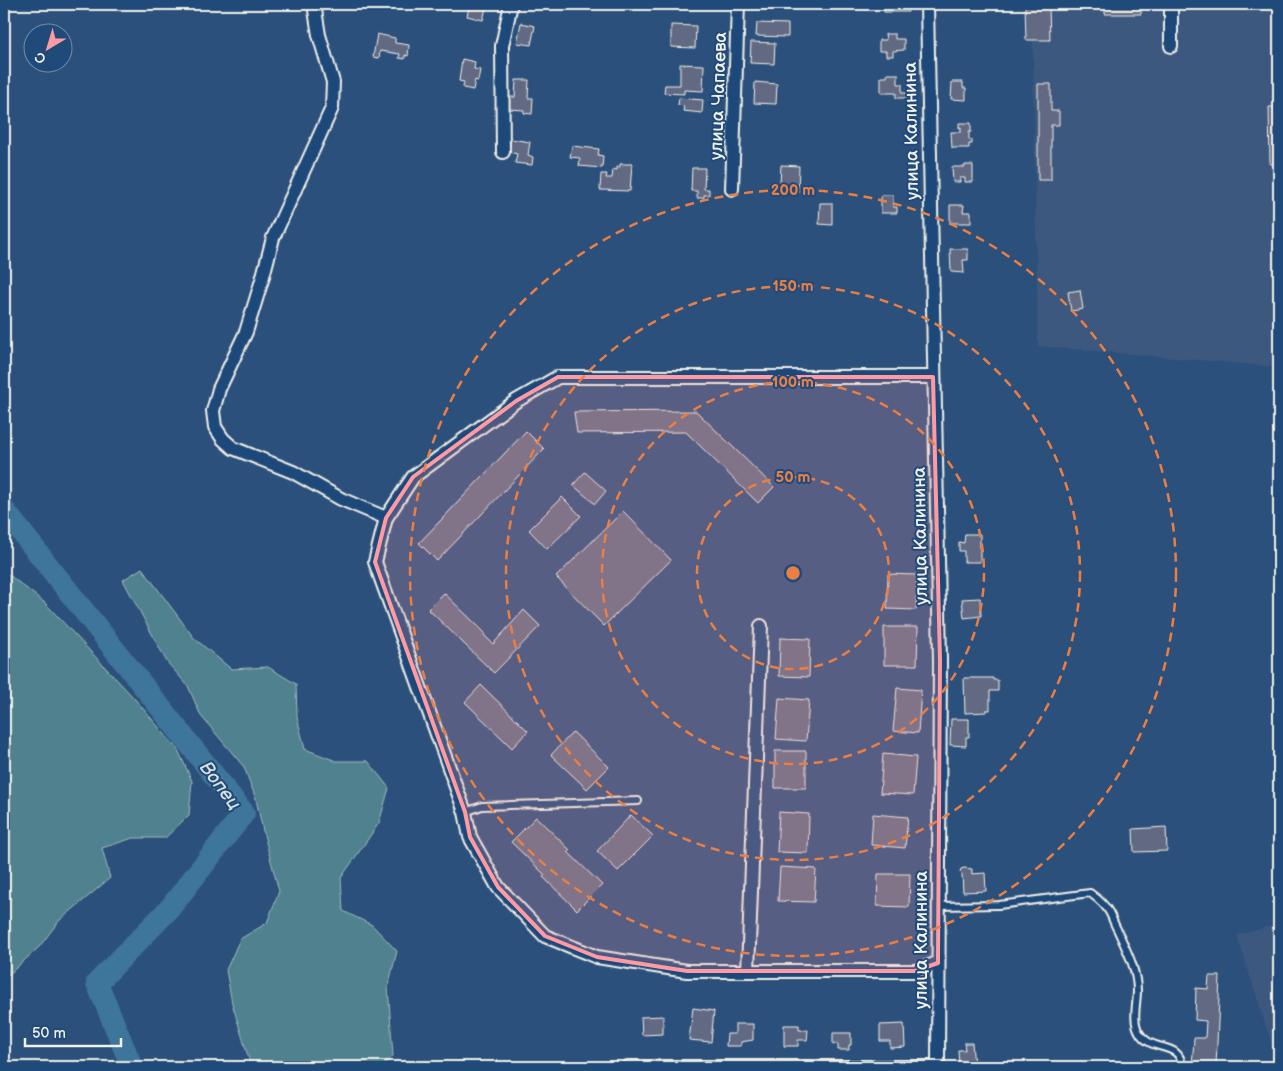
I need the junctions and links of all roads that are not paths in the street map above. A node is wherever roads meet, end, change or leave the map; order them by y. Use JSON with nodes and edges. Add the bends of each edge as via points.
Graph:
{"nodes":[{"id":1,"x":314,"y":4,"type":"edge"},
{"id":2,"x":511,"y":4,"type":"edge"},
{"id":3,"x":738,"y":4,"type":"edge"},
{"id":4,"x":927,"y":4,"type":"edge"},
{"id":5,"x":1171,"y":4,"type":"edge"},
{"id":6,"x":1171,"y":46,"type":"dead end"},
{"id":7,"x":502,"y":152,"type":"dead end"},
{"id":8,"x":732,"y":189,"type":"dead end"},
{"id":9,"x":933,"y":377,"type":"junction"},
{"id":10,"x":386,"y":518,"type":"junction"},
{"id":11,"x":761,"y":626,"type":"dead end"},
{"id":12,"x":638,"y":801,"type":"dead end"},
{"id":13,"x":465,"y":812,"type":"junction"},
{"id":14,"x":938,"y":906,"type":"junction"},
{"id":15,"x":938,"y":963,"type":"junction"},
{"id":16,"x":748,"y":971,"type":"junction"},
{"id":17,"x":628,"y":1067,"type":"edge"},
{"id":18,"x":938,"y":1067,"type":"edge"},
{"id":19,"x":1182,"y":1067,"type":"edge"}],
"edges":[{"from":1,"to":10,"type":"street","via":[[333,82],[332,108],[273,238],[246,332],[212,411],[215,427],[233,448],[293,472],[341,499]]},
{"from":2,"to":7,"type":"street","via":[[502,46]]},
{"from":3,"to":8,"type":"street","name":"улица Чапаева"},
{"from":4,"to":9,"type":"street","name":"улица Калинина"},
{"from":5,"to":6,"type":"street"},
{"from":9,"to":10,"type":"street","via":[[558,377],[516,401],[413,477]]},
{"from":9,"to":14,"type":"street","name":"улица Калинина","via":[[940,660]]},
{"from":10,"to":13,"type":"street","via":[[375,562]]},
{"from":11,"to":16,"type":"street"},
{"from":12,"to":13,"type":"lane","via":[[482,806]]},
{"from":13,"to":16,"type":"street","via":[[470,837],[498,887],[546,936],[597,957],[687,971]]},
{"from":14,"to":15,"type":"street","name":"улица Калинина"},
{"from":14,"to":19,"type":"lane","via":[[999,905],[1090,893],[1109,912],[1134,971],[1136,1028],[1140,1035],[1157,1046],[1177,1052],[1182,1058]]},
{"from":15,"to":16,"type":"street","via":[[916,971]]},
{"from":15,"to":18,"type":"street","name":"улица Калинина"},
{"from":17,"to":18,"type":"street"}]}
